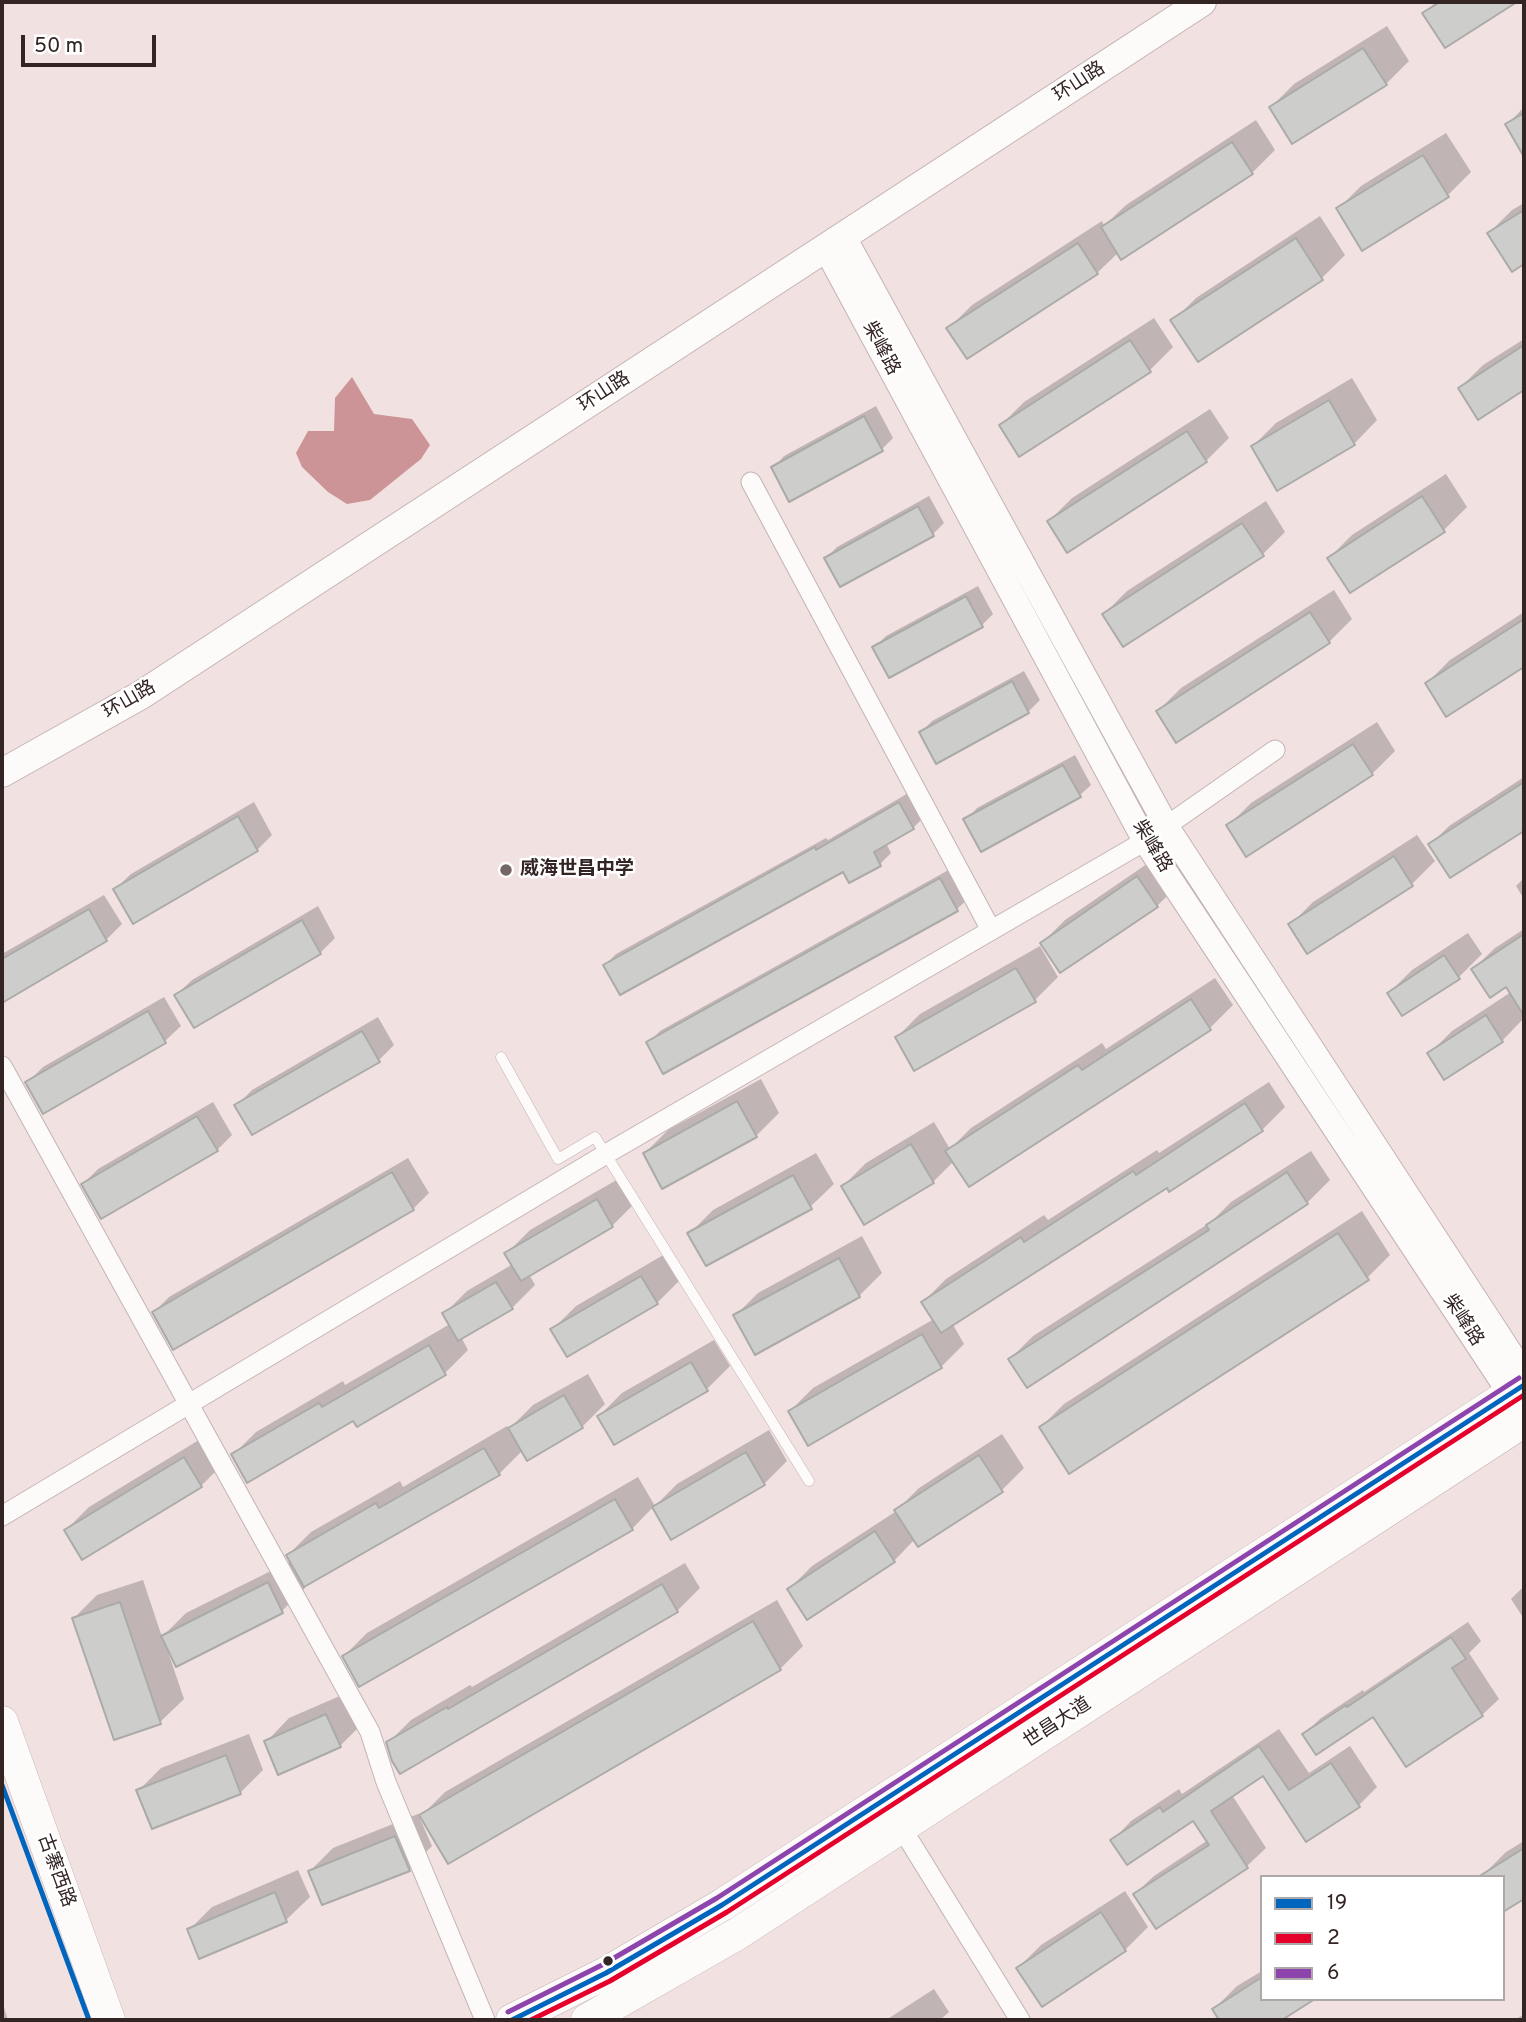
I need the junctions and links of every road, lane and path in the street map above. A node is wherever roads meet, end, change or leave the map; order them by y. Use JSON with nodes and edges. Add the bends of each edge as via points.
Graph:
{"nodes":[{"id":1,"x":1184,"y":7,"type":"edge"},
{"id":2,"x":835,"y":243,"type":"junction"},
{"id":3,"x":751,"y":482,"type":"dead end"},
{"id":4,"x":1275,"y":750,"type":"dead end"},
{"id":5,"x":2,"y":773,"type":"edge"},
{"id":6,"x":1167,"y":827,"type":"junction"},
{"id":7,"x":1145,"y":841,"type":"junction"},
{"id":8,"x":991,"y":930,"type":"junction"},
{"id":9,"x":501,"y":1057,"type":"dead end"},
{"id":10,"x":2,"y":1066,"type":"edge"},
{"id":11,"x":606,"y":1154,"type":"junction"},
{"id":12,"x":1521,"y":1398,"type":"edge"},
{"id":13,"x":189,"y":1405,"type":"junction"},
{"id":14,"x":809,"y":1481,"type":"dead end"},
{"id":15,"x":2,"y":1516,"type":"edge"},
{"id":16,"x":2,"y":1722,"type":"edge"},
{"id":17,"x":2,"y":1785,"type":"edge"},
{"id":18,"x":901,"y":1827,"type":"junction"},
{"id":19,"x":89,"y":2020,"type":"edge"},
{"id":20,"x":109,"y":2020,"type":"edge"},
{"id":21,"x":485,"y":2020,"type":"edge"},
{"id":22,"x":512,"y":2020,"type":"edge"},
{"id":23,"x":587,"y":2020,"type":"edge"},
{"id":24,"x":1020,"y":2020,"type":"edge"}],
"edges":[{"from":1,"to":2,"type":"main road","name":"环山路"},
{"from":2,"to":5,"type":"main road","name":"环山路","via":[[152,689]]},
{"from":2,"to":6,"type":"street","name":"柴峰路"},
{"from":2,"to":7,"type":"street","name":"柴峰路"},
{"from":3,"to":8,"type":"street"},
{"from":4,"to":6,"type":"street"},
{"from":6,"to":7,"type":"street"},
{"from":6,"to":12,"type":"street","name":"柴峰路"},
{"from":7,"to":8,"type":"street"},
{"from":7,"to":12,"type":"street","name":"柴峰路"},
{"from":8,"to":11,"type":"street"},
{"from":9,"to":11,"type":"lane","via":[[558,1159],[595,1137]]},
{"from":10,"to":13,"type":"street"},
{"from":11,"to":13,"type":"street"},
{"from":11,"to":14,"type":"lane"},
{"from":12,"to":18,"type":"main road","name":"世昌大道"},
{"from":12,"to":22,"type":"main road","name":"世昌大道","via":[[722,1905],[606,1973]]},
{"from":13,"to":15,"type":"street"},
{"from":13,"to":21,"type":"street","via":[[370,1732],[386,1782]]},
{"from":16,"to":20,"type":"main road","name":"古寨西路"},
{"from":17,"to":19,"type":"main road","name":"古寨西路"},
{"from":18,"to":23,"type":"main road","name":"世昌大道","via":[[737,1934]]},
{"from":18,"to":24,"type":"street"}]}
